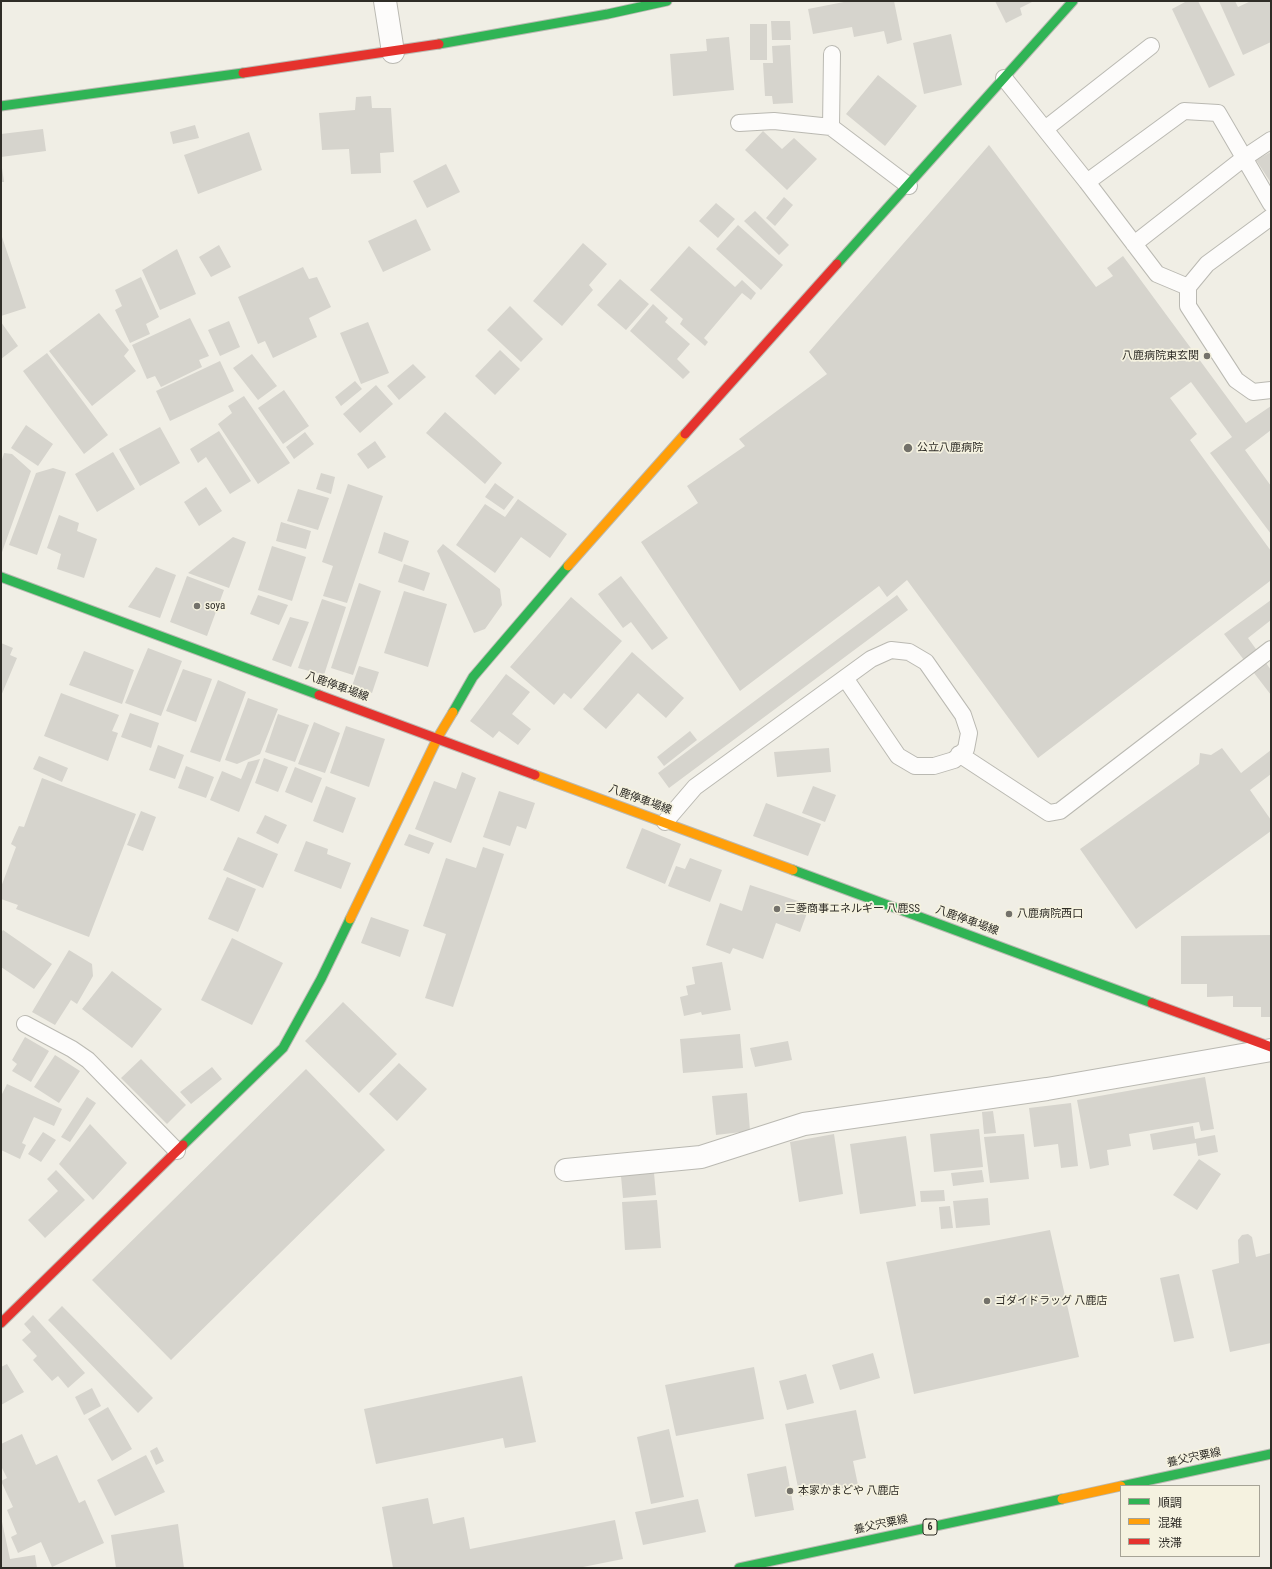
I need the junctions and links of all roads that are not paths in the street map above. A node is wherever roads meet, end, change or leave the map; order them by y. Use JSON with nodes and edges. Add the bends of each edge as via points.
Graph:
{"nodes":[{"id":1,"x":385,"y":1,"type":"edge"},
{"id":2,"x":667,"y":1,"type":"edge"},
{"id":3,"x":1073,"y":1,"type":"edge"},
{"id":4,"x":1151,"y":46,"type":"dead end"},
{"id":5,"x":393,"y":52,"type":"junction"},
{"id":6,"x":832,"y":54,"type":"dead end"},
{"id":7,"x":1004,"y":78,"type":"junction"},
{"id":8,"x":1,"y":106,"type":"edge"},
{"id":9,"x":739,"y":123,"type":"dead end"},
{"id":10,"x":831,"y":127,"type":"junction"},
{"id":11,"x":1044,"y":128,"type":"junction"},
{"id":12,"x":1271,"y":140,"type":"edge"},
{"id":13,"x":1244,"y":158,"type":"junction"},
{"id":14,"x":1087,"y":182,"type":"junction"},
{"id":15,"x":909,"y":186,"type":"junction"},
{"id":16,"x":1271,"y":204,"type":"edge"},
{"id":17,"x":1271,"y":217,"type":"edge"},
{"id":18,"x":1134,"y":244,"type":"junction"},
{"id":19,"x":1188,"y":287,"type":"junction"},
{"id":20,"x":1271,"y":390,"type":"edge"},
{"id":21,"x":1,"y":577,"type":"edge"},
{"id":22,"x":1271,"y":650,"type":"edge"},
{"id":23,"x":845,"y":678,"type":"junction"},
{"id":24,"x":438,"y":738,"type":"junction"},
{"id":25,"x":959,"y":754,"type":"junction"},
{"id":26,"x":665,"y":822,"type":"junction"},
{"id":27,"x":25,"y":1024,"type":"dead end"},
{"id":28,"x":1271,"y":1047,"type":"edge"},
{"id":29,"x":1271,"y":1050,"type":"edge"},
{"id":30,"x":177,"y":1151,"type":"junction"},
{"id":31,"x":566,"y":1170,"type":"dead end"},
{"id":32,"x":1,"y":1323,"type":"edge"},
{"id":33,"x":1271,"y":1454,"type":"edge"},
{"id":34,"x":1127,"y":1485,"type":"edge"},
{"id":35,"x":1120,"y":1486,"type":"edge"},
{"id":36,"x":739,"y":1568,"type":"edge"}],
"edges":[{"from":1,"to":5,"type":"street"},
{"from":2,"to":5,"type":"street"},
{"from":3,"to":7,"type":"street"},
{"from":4,"to":11,"type":"lane"},
{"from":5,"to":8,"type":"street"},
{"from":6,"to":10,"type":"lane"},
{"from":7,"to":11,"type":"lane"},
{"from":7,"to":15,"type":"street"},
{"from":9,"to":10,"type":"lane","via":[[774,121]]},
{"from":10,"to":15,"type":"lane"},
{"from":11,"to":14,"type":"lane"},
{"from":12,"to":13,"type":"lane"},
{"from":13,"to":14,"type":"lane","via":[[1218,113],[1184,111]]},
{"from":13,"to":16,"type":"lane"},
{"from":13,"to":18,"type":"lane"},
{"from":14,"to":18,"type":"lane"},
{"from":15,"to":24,"type":"street","via":[[601,527],[472,677]]},
{"from":17,"to":19,"type":"lane","via":[[1207,264]]},
{"from":18,"to":19,"type":"lane","via":[[1157,274]]},
{"from":19,"to":20,"type":"lane","via":[[1188,306],[1236,380],[1253,392]]},
{"from":21,"to":24,"type":"street","name":"八鹿停車場線"},
{"from":22,"to":25,"type":"lane","via":[[1060,811],[1049,813]]},
{"from":23,"to":25,"type":"lane","via":[[898,756],[915,766],[934,766],[954,760]]},
{"from":23,"to":25,"type":"lane","via":[[871,659],[891,650],[909,652],[926,662],[963,715],[969,733],[966,749]]},
{"from":23,"to":26,"type":"lane","via":[[695,787]]},
{"from":24,"to":26,"type":"street","name":"八鹿停車場線"},
{"from":24,"to":30,"type":"street","via":[[320,979],[283,1048]]},
{"from":26,"to":28,"type":"street","name":"八鹿停車場線"},
{"from":27,"to":30,"type":"lane","via":[[88,1060]]},
{"from":29,"to":31,"type":"street","via":[[1048,1089],[804,1124],[701,1157]]},
{"from":30,"to":32,"type":"street"},
{"from":33,"to":34,"type":"street","name":"養父宍粟線","number":"6"},
{"from":35,"to":36,"type":"street","name":"養父宍粟線","number":"6"}]}
